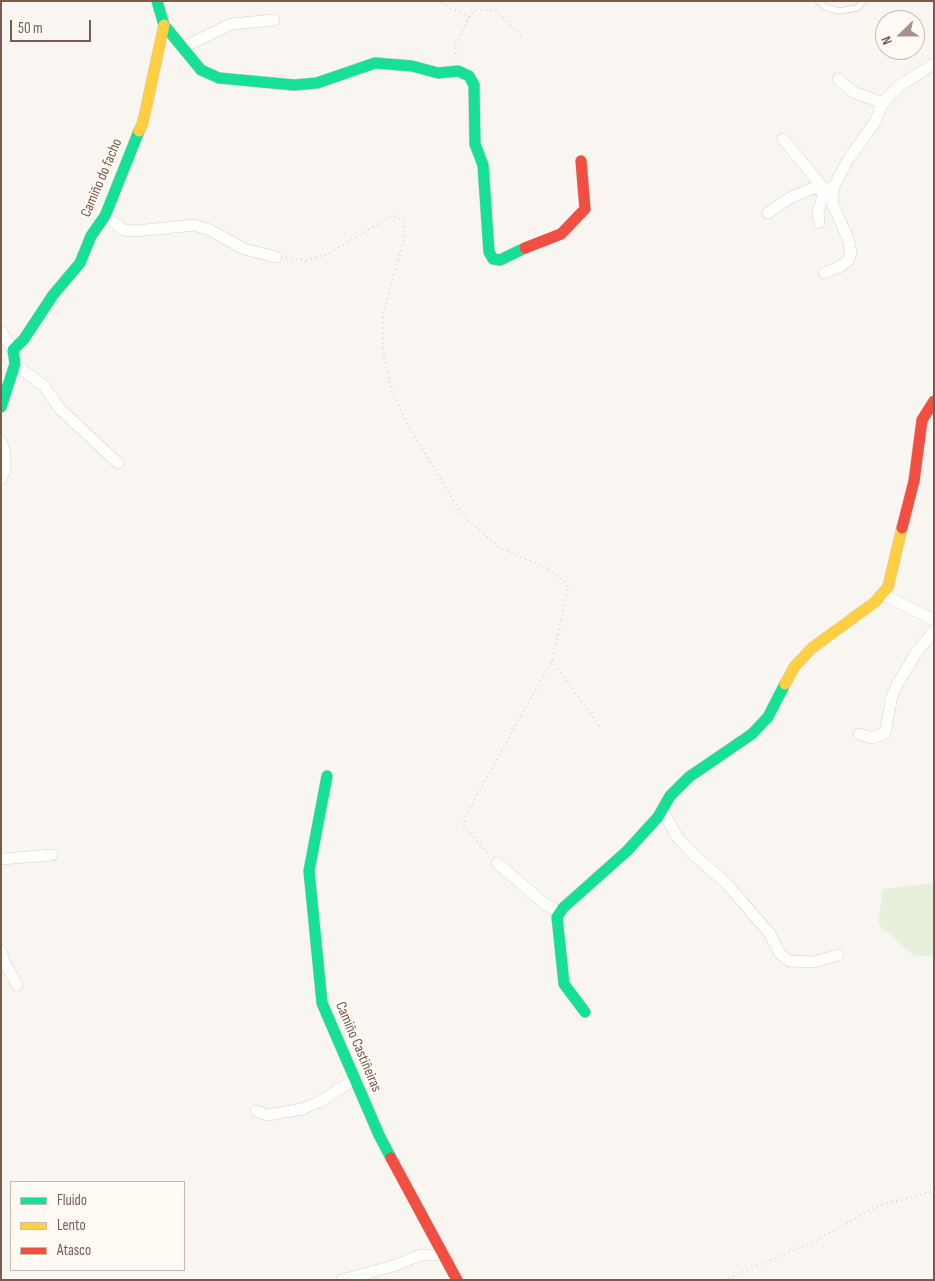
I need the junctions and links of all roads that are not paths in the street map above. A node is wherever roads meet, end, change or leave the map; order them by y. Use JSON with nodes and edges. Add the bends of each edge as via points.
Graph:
{"nodes":[{"id":1,"x":157,"y":1,"type":"edge"},
{"id":2,"x":818,"y":1,"type":"edge"},
{"id":3,"x":864,"y":1,"type":"edge"},
{"id":4,"x":274,"y":20,"type":"dead end"},
{"id":5,"x":164,"y":25,"type":"junction"},
{"id":6,"x":184,"y":47,"type":"junction"},
{"id":7,"x":934,"y":64,"type":"edge"},
{"id":8,"x":838,"y":79,"type":"dead end"},
{"id":9,"x":883,"y":103,"type":"junction"},
{"id":10,"x":783,"y":140,"type":"dead end"},
{"id":11,"x":581,"y":161,"type":"dead end"},
{"id":12,"x":830,"y":188,"type":"junction"},
{"id":13,"x":768,"y":213,"type":"dead end"},
{"id":14,"x":105,"y":216,"type":"junction"},
{"id":15,"x":819,"y":223,"type":"dead end"},
{"id":16,"x":276,"y":257,"type":"road end"},
{"id":17,"x":824,"y":272,"type":"dead end"},
{"id":18,"x":1,"y":332,"type":"edge"},
{"id":19,"x":13,"y":350,"type":"junction"},
{"id":20,"x":14,"y":364,"type":"junction"},
{"id":21,"x":934,"y":401,"type":"edge"},
{"id":22,"x":1,"y":407,"type":"edge"},
{"id":23,"x":1,"y":442,"type":"edge"},
{"id":24,"x":118,"y":463,"type":"dead end"},
{"id":25,"x":1,"y":479,"type":"edge"},
{"id":26,"x":882,"y":594,"type":"junction"},
{"id":27,"x":934,"y":620,"type":"edge"},
{"id":28,"x":934,"y":632,"type":"edge"},
{"id":29,"x":859,"y":734,"type":"dead end"},
{"id":30,"x":327,"y":776,"type":"dead end"},
{"id":31,"x":662,"y":810,"type":"junction"},
{"id":32,"x":52,"y":855,"type":"dead end"},
{"id":33,"x":1,"y":859,"type":"edge"},
{"id":34,"x":497,"y":863,"type":"road end"},
{"id":35,"x":560,"y":912,"type":"junction"},
{"id":36,"x":1,"y":951,"type":"edge"},
{"id":37,"x":838,"y":955,"type":"dead end"},
{"id":38,"x":17,"y":985,"type":"dead end"},
{"id":39,"x":585,"y":1012,"type":"dead end"},
{"id":40,"x":355,"y":1079,"type":"junction"},
{"id":41,"x":256,"y":1111,"type":"dead end"},
{"id":42,"x":444,"y":1255,"type":"junction"},
{"id":43,"x":342,"y":1280,"type":"edge"},
{"id":44,"x":457,"y":1280,"type":"edge"}],
"edges":[{"from":1,"to":5,"type":"street"},
{"from":2,"to":3,"type":"lane","via":[[838,11],[857,8]]},
{"from":4,"to":6,"type":"street","via":[[231,24]]},
{"from":5,"to":6,"type":"street"},
{"from":5,"to":14,"type":"street","name":"Camiño do facho","via":[[143,122]]},
{"from":6,"to":11,"type":"street","via":[[201,70],[219,78],[294,85],[317,83],[375,63],[412,66],[438,73],[454,71],[469,76],[474,85],[476,144],[483,165],[489,252],[493,259],[500,260],[561,234],[572,224],[585,209]]},
{"from":7,"to":9,"type":"street","via":[[898,86]]},
{"from":8,"to":9,"type":"street","via":[[853,92]]},
{"from":9,"to":12,"type":"street","via":[[875,122]]},
{"from":10,"to":12,"type":"street"},
{"from":12,"to":13,"type":"street","via":[[813,188],[788,199]]},
{"from":12,"to":15,"type":"street","via":[[818,212]]},
{"from":12,"to":17,"type":"street","via":[[832,203],[851,252],[848,261],[839,268]]},
{"from":14,"to":16,"type":"street","via":[[124,230],[194,225],[244,248]]},
{"from":14,"to":19,"type":"street","name":"Camiño do facho","via":[[91,236],[80,263]]},
{"from":18,"to":19,"type":"street"},
{"from":19,"to":20,"type":"street"},
{"from":20,"to":22,"type":"street"},
{"from":20,"to":24,"type":"street","via":[[44,386],[60,409]]},
{"from":21,"to":26,"type":"street","via":[[922,420],[914,481],[888,586]]},
{"from":23,"to":25,"type":"street","via":[[5,452],[5,470]]},
{"from":26,"to":27,"type":"street"},
{"from":26,"to":31,"type":"street","via":[[812,648],[795,666],[768,717],[752,734],[689,776]]},
{"from":28,"to":29,"type":"street","via":[[916,653],[898,683],[892,696],[885,733],[872,738]]},
{"from":30,"to":40,"type":"street","name":"Camiño Castiñeiras","via":[[309,871],[322,1003]]},
{"from":31,"to":35,"type":"street","via":[[627,851]]},
{"from":31,"to":37,"type":"street","via":[[678,838],[727,884],[770,934],[780,954],[789,961],[814,962]]},
{"from":32,"to":33,"type":"street"},
{"from":34,"to":35,"type":"street","via":[[546,905]]},
{"from":35,"to":39,"type":"street","via":[[557,930],[564,984]]},
{"from":36,"to":38,"type":"street"},
{"from":40,"to":41,"type":"street","via":[[302,1109],[268,1115]]},
{"from":40,"to":42,"type":"street","name":"Camiño Castiñeiras","via":[[379,1135]]},
{"from":42,"to":43,"type":"street","via":[[421,1255]]},
{"from":42,"to":44,"type":"street","name":"Camiño Castiñeiras"}]}
